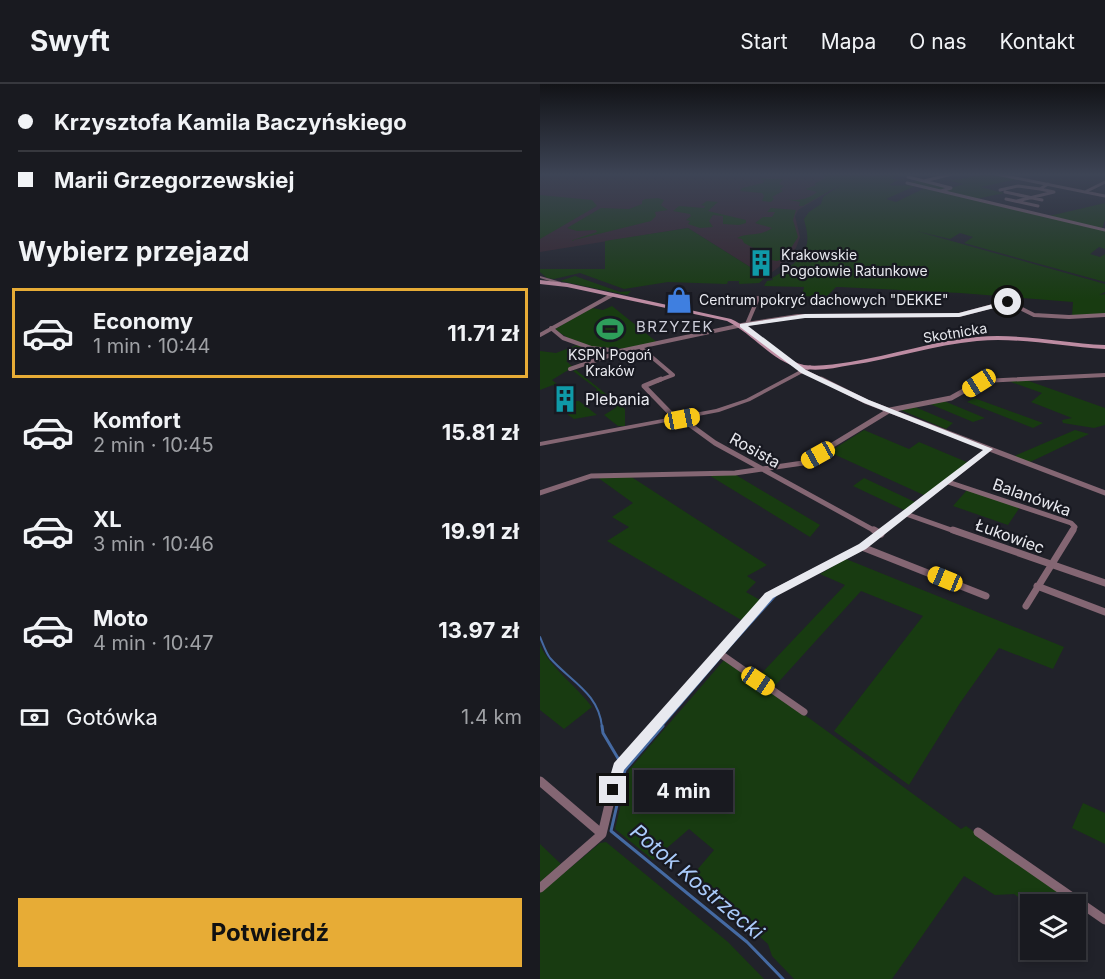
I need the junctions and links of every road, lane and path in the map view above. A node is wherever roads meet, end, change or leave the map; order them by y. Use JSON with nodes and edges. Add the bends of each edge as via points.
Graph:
{"nodes":[{"id":1,"x":1045,"y":216,"type":"edge"},
{"id":2,"x":1105,"y":230,"type":"edge"},
{"id":3,"x":540,"y":277,"type":"edge"},
{"id":4,"x":540,"y":283,"type":"edge"},
{"id":5,"x":559,"y":283,"type":"junction"},
{"id":6,"x":570,"y":286,"type":"junction"},
{"id":7,"x":612,"y":294,"type":"junction"},
{"id":8,"x":758,"y":298,"type":"dead end"},
{"id":9,"x":1105,"y":315,"type":"edge"},
{"id":10,"x":745,"y":325,"type":"junction"},
{"id":11,"x":551,"y":328,"type":"junction"},
{"id":12,"x":540,"y":335,"type":"edge"},
{"id":13,"x":640,"y":347,"type":"junction"},
{"id":14,"x":1105,"y":347,"type":"edge"},
{"id":15,"x":620,"y":351,"type":"junction"},
{"id":16,"x":570,"y":369,"type":"dead end"},
{"id":17,"x":805,"y":369,"type":"junction"},
{"id":18,"x":1105,"y":375,"type":"edge"},
{"id":19,"x":890,"y":410,"type":"junction"},
{"id":20,"x":682,"y":419,"type":"junction"},
{"id":21,"x":674,"y":421,"type":"junction"},
{"id":22,"x":540,"y":444,"type":"edge"},
{"id":23,"x":989,"y":449,"type":"junction"},
{"id":24,"x":762,"y":470,"type":"junction"},
{"id":25,"x":948,"y":482,"type":"junction"},
{"id":26,"x":540,"y":493,"type":"edge"},
{"id":27,"x":1105,"y":493,"type":"edge"},
{"id":28,"x":906,"y":514,"type":"junction"},
{"id":29,"x":880,"y":534,"type":"junction"},
{"id":30,"x":862,"y":547,"type":"junction"},
{"id":31,"x":1050,"y":565,"type":"junction"},
{"id":32,"x":1105,"y":582,"type":"edge"},
{"id":33,"x":1037,"y":586,"type":"junction"},
{"id":34,"x":986,"y":596,"type":"dead end"},
{"id":35,"x":1026,"y":606,"type":"dead end"},
{"id":36,"x":1105,"y":612,"type":"edge"},
{"id":37,"x":719,"y":653,"type":"junction"},
{"id":38,"x":804,"y":712,"type":"dead end"},
{"id":39,"x":540,"y":781,"type":"edge"},
{"id":40,"x":978,"y":832,"type":"dead end"},
{"id":41,"x":602,"y":834,"type":"junction"},
{"id":42,"x":540,"y":888,"type":"edge"},
{"id":43,"x":1105,"y":920,"type":"edge"}],
"edges":[{"from":1,"to":2,"type":"street"},
{"from":3,"to":5,"type":"street"},
{"from":4,"to":5,"type":"main road"},
{"from":4,"to":6,"type":"main road"},
{"from":5,"to":6,"type":"main road"},
{"from":6,"to":7,"type":"main road","name":"Skotnicka"},
{"from":7,"to":10,"type":"main road","name":"Skotnicka"},
{"from":7,"to":11,"type":"street"},
{"from":8,"to":10,"type":"street"},
{"from":9,"to":10,"type":"street","via":[[1034,315],[1004,302],[959,315],[805,316]]},
{"from":10,"to":13,"type":"street"},
{"from":10,"to":17,"type":"main road","name":"Skotnicka"},
{"from":11,"to":12,"type":"street"},
{"from":11,"to":15,"type":"street","via":[[563,338],[591,348]]},
{"from":13,"to":15,"type":"street"},
{"from":13,"to":21,"type":"street","via":[[673,375],[644,386],[676,418]]},
{"from":14,"to":17,"type":"main road","name":"Skotnicka","via":[[984,338],[863,362]]},
{"from":15,"to":16,"type":"street"},
{"from":17,"to":19,"type":"street"},
{"from":17,"to":20,"type":"street","name":"Skotnicka","via":[[731,407]]},
{"from":18,"to":19,"type":"street","via":[[989,379],[951,398]]},
{"from":19,"to":23,"type":"street"},
{"from":19,"to":24,"type":"street","via":[[803,463]]},
{"from":20,"to":21,"type":"street","name":"Skotnicka"},
{"from":20,"to":24,"type":"street","name":"Rosista"},
{"from":21,"to":22,"type":"street","name":"Skotnicka"},
{"from":23,"to":25,"type":"street"},
{"from":23,"to":27,"type":"street"},
{"from":24,"to":26,"type":"street","via":[[591,476]]},
{"from":24,"to":29,"type":"street","name":"Rosista"},
{"from":25,"to":28,"type":"street"},
{"from":25,"to":31,"type":"street","name":"Balanówka","via":[[1071,523],[1075,527]]},
{"from":28,"to":29,"type":"street"},
{"from":28,"to":31,"type":"street","name":"Łukowiec"},
{"from":29,"to":30,"type":"street"},
{"from":30,"to":34,"type":"street"},
{"from":30,"to":37,"type":"street","via":[[769,595]]},
{"from":31,"to":32,"type":"street","name":"Łukowiec"},
{"from":31,"to":33,"type":"street","name":"Balanówka"},
{"from":33,"to":35,"type":"street","name":"Balanówka"},
{"from":33,"to":36,"type":"street"},
{"from":37,"to":38,"type":"street"},
{"from":37,"to":41,"type":"street","via":[[618,767]]},
{"from":39,"to":41,"type":"street"},
{"from":40,"to":43,"type":"street"},
{"from":41,"to":42,"type":"street"}]}
